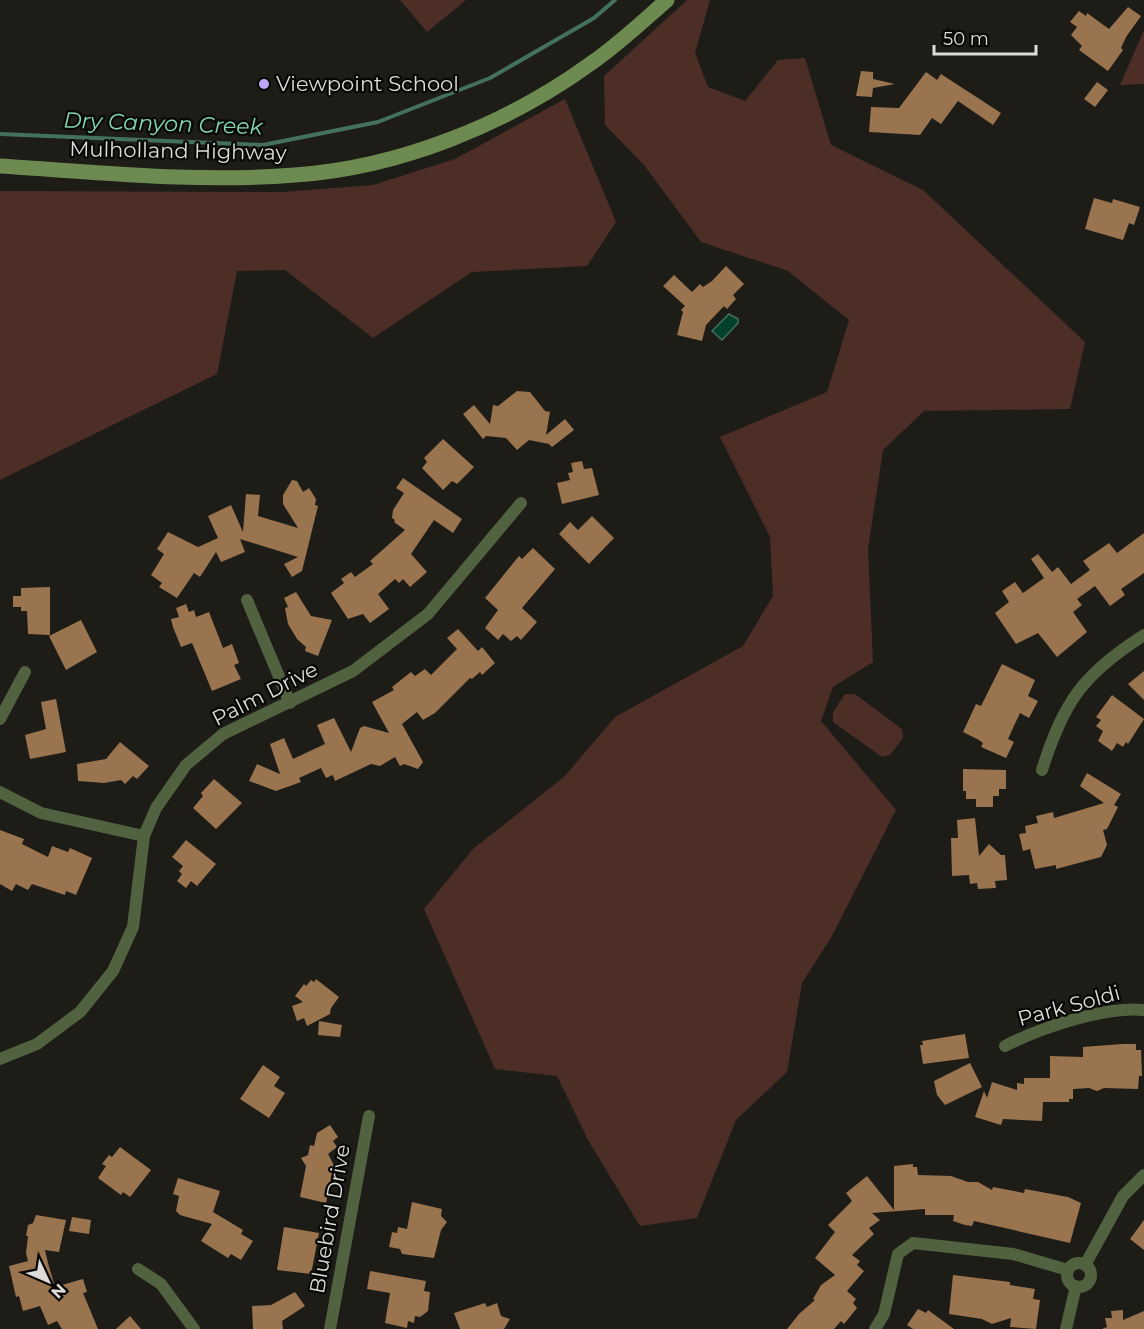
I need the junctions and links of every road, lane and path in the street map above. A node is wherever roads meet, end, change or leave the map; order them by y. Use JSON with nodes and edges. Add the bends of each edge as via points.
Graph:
{"nodes":[{"id":1,"x":667,"y":0,"type":"edge"},
{"id":2,"x":0,"y":166,"type":"edge"},
{"id":3,"x":521,"y":503,"type":"dead end"},
{"id":4,"x":247,"y":600,"type":"dead end"},
{"id":5,"x":1144,"y":635,"type":"edge"},
{"id":6,"x":25,"y":672,"type":"dead end"},
{"id":7,"x":290,"y":703,"type":"junction"},
{"id":8,"x":0,"y":719,"type":"edge"},
{"id":9,"x":1042,"y":770,"type":"dead end"},
{"id":10,"x":0,"y":792,"type":"edge"},
{"id":11,"x":144,"y":836,"type":"junction"},
{"id":12,"x":1144,"y":1010,"type":"edge"},
{"id":13,"x":1005,"y":1046,"type":"dead end"},
{"id":14,"x":0,"y":1059,"type":"edge"},
{"id":15,"x":369,"y":1116,"type":"dead end"},
{"id":16,"x":1144,"y":1175,"type":"edge"},
{"id":17,"x":1085,"y":1264,"type":"junction"},
{"id":18,"x":138,"y":1269,"type":"dead end"},
{"id":19,"x":1068,"y":1270,"type":"junction"},
{"id":20,"x":1076,"y":1286,"type":"junction"},
{"id":21,"x":194,"y":1329,"type":"edge"},
{"id":22,"x":330,"y":1329,"type":"edge"},
{"id":23,"x":875,"y":1329,"type":"edge"},
{"id":24,"x":1066,"y":1329,"type":"edge"}],
"edges":[{"from":1,"to":2,"type":"main road","name":"Mulholland Highway","via":[[591,64],[548,92],[460,134],[376,161],[298,175],[259,177]]},
{"from":3,"to":7,"type":"street","name":"Palm Drive","via":[[428,614],[353,671]]},
{"from":4,"to":7,"type":"street"},
{"from":5,"to":9,"type":"street","via":[[1086,678],[1067,705]]},
{"from":6,"to":8,"type":"street"},
{"from":7,"to":11,"type":"street","name":"Palm Drive","via":[[223,734],[186,765],[156,808]]},
{"from":10,"to":11,"type":"street","via":[[41,813]]},
{"from":11,"to":14,"type":"street","name":"Palm Drive","via":[[133,927],[113,971],[80,1012],[37,1044]]},
{"from":12,"to":13,"type":"street","name":"Park Soldi","via":[[1087,1018],[1034,1032]]},
{"from":15,"to":22,"type":"street","name":"Bluebird Drive"},
{"from":16,"to":17,"type":"street","via":[[1123,1196]]},
{"from":17,"to":19,"type":"street","via":[[1073,1264]]},
{"from":17,"to":20,"type":"street","via":[[1089,1280]]},
{"from":18,"to":21,"type":"street","via":[[161,1284]]},
{"from":19,"to":20,"type":"street","via":[[1070,1282]]},
{"from":19,"to":23,"type":"street","via":[[1013,1254],[913,1243],[898,1254],[884,1314]]},
{"from":20,"to":24,"type":"street"}]}
